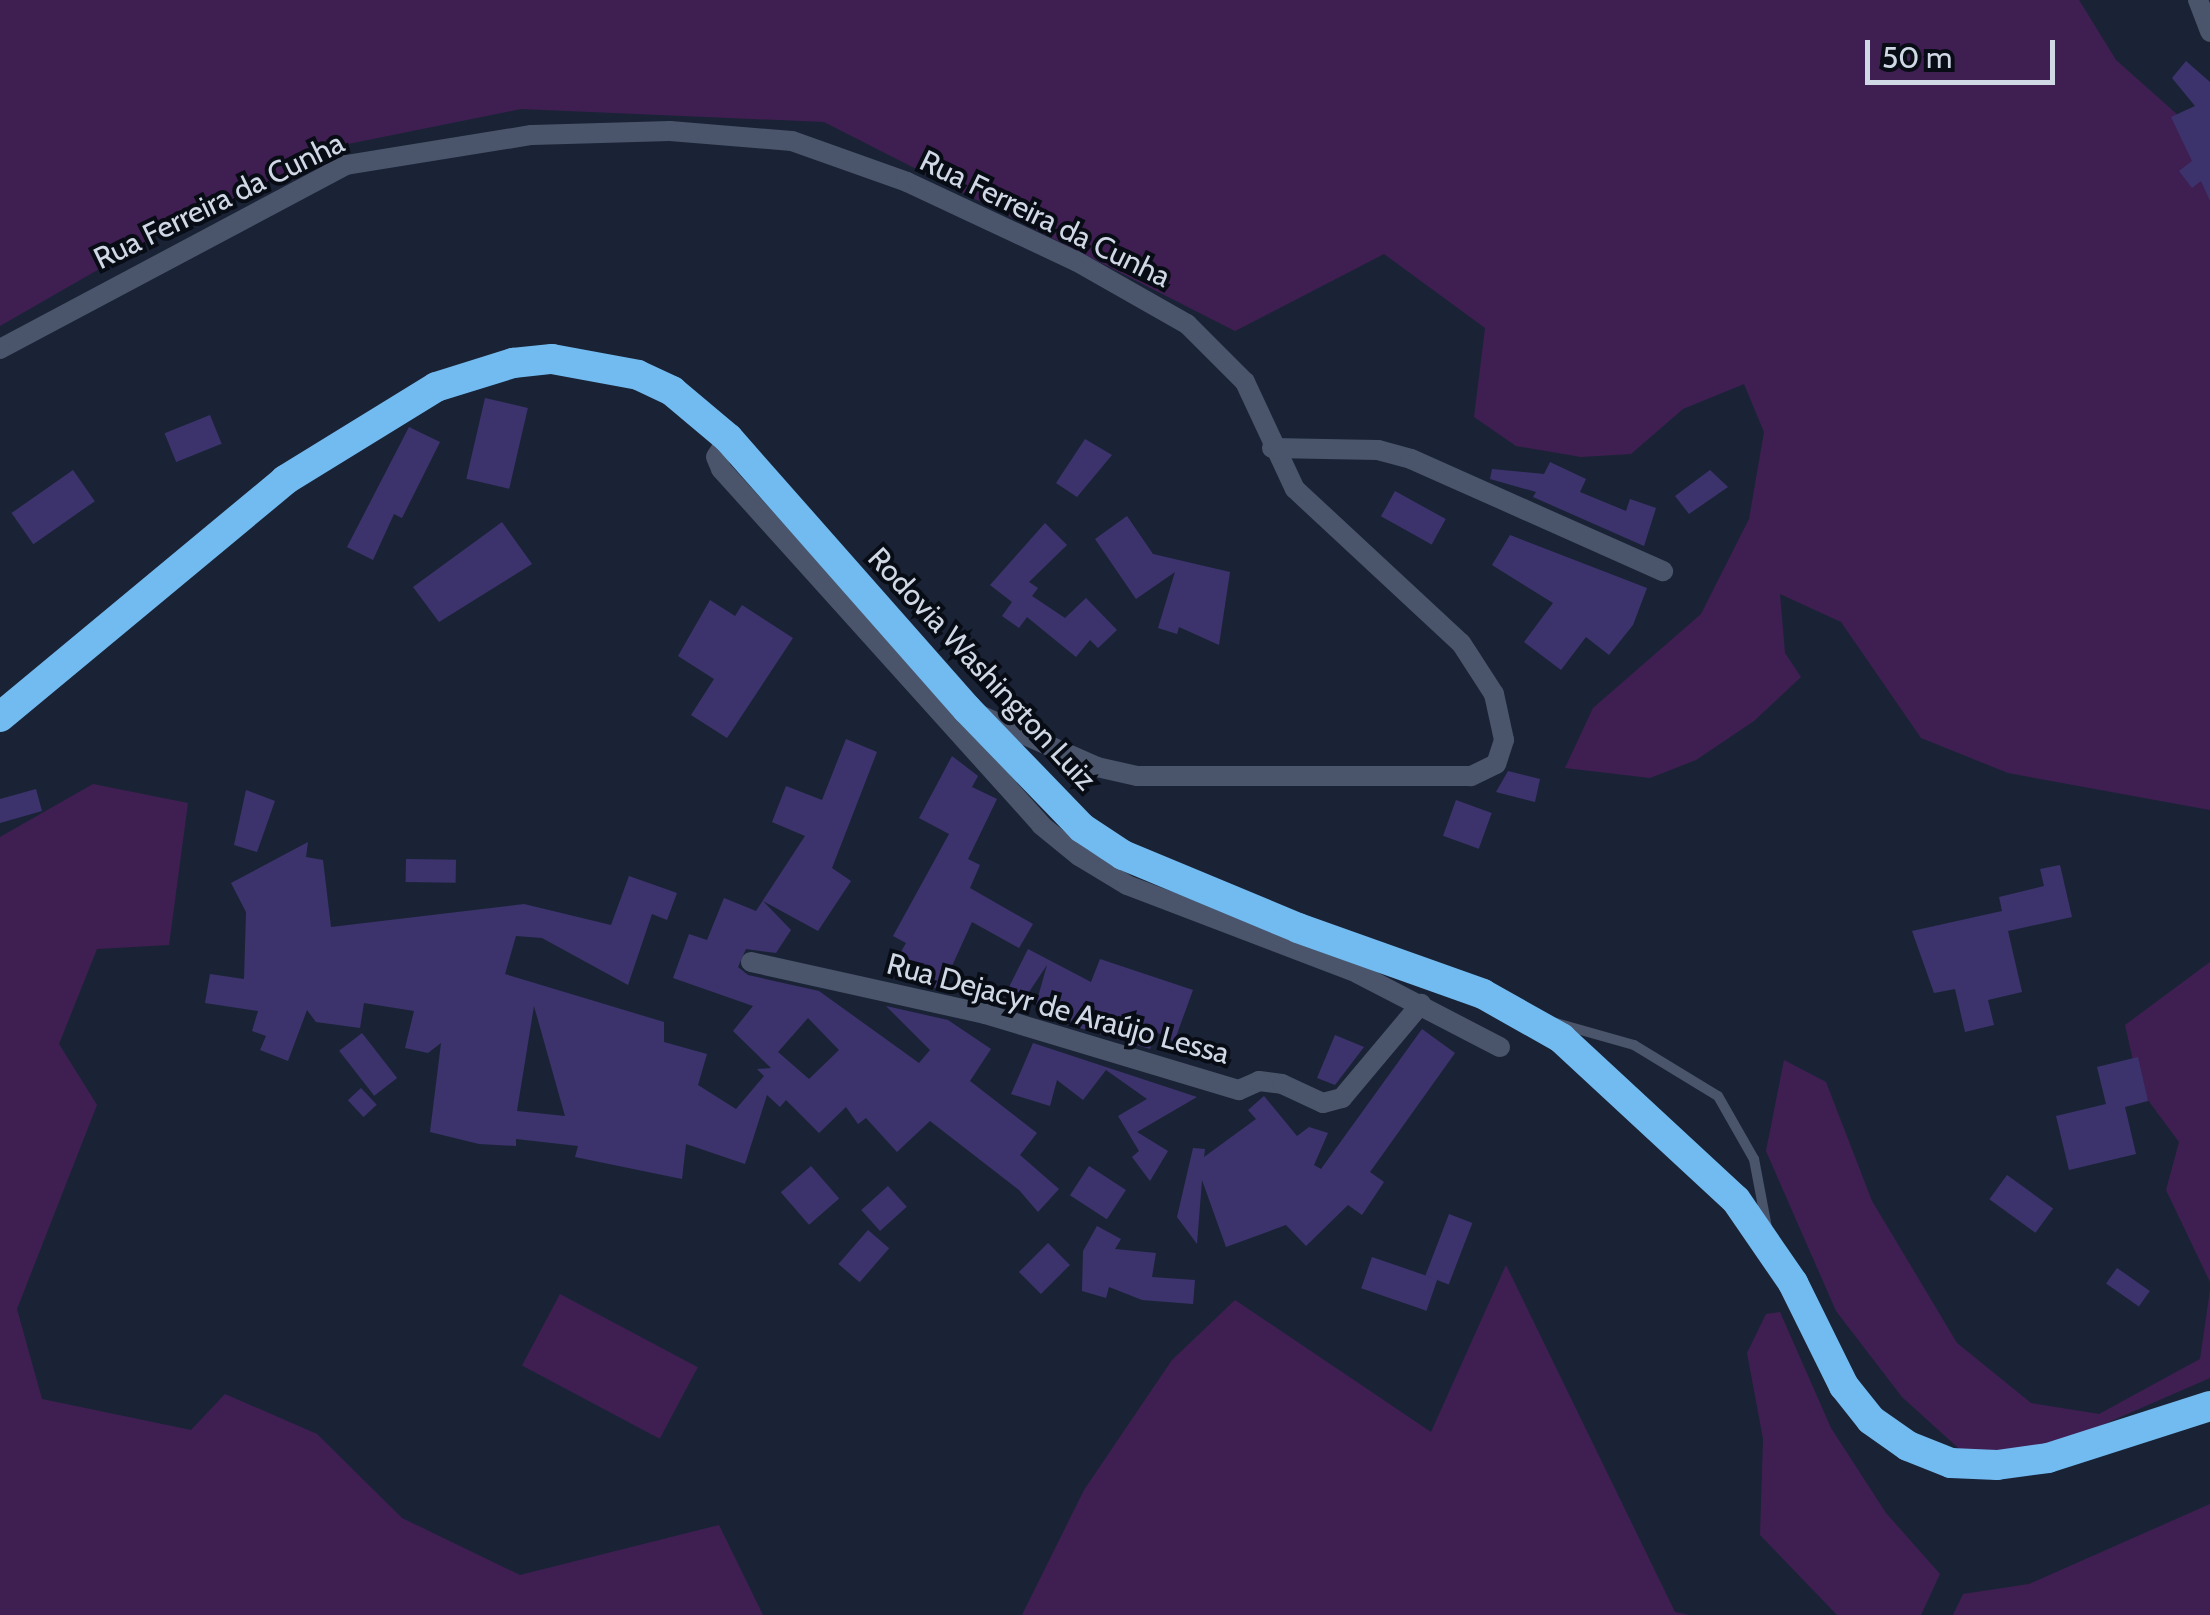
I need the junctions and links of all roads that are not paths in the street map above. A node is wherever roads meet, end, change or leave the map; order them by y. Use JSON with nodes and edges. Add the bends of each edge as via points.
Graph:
{"nodes":[{"id":1,"x":2198,"y":0,"type":"edge"},
{"id":2,"x":2210,"y":32,"type":"edge"},
{"id":3,"x":0,"y":349,"type":"edge"},
{"id":4,"x":1272,"y":448,"type":"junction"},
{"id":5,"x":1663,"y":571,"type":"dead end"},
{"id":6,"x":844,"y":586,"type":"junction"},
{"id":7,"x":966,"y":709,"type":"junction"},
{"id":8,"x":0,"y":717,"type":"edge"},
{"id":9,"x":751,"y":962,"type":"dead end"},
{"id":10,"x":1361,"y":962,"type":"junction"},
{"id":11,"x":1421,"y":1004,"type":"junction"},
{"id":12,"x":1549,"y":1029,"type":"junction"},
{"id":13,"x":1500,"y":1047,"type":"dead end"},
{"id":14,"x":1771,"y":1248,"type":"junction"},
{"id":15,"x":2210,"y":1406,"type":"edge"}],
"edges":[{"from":1,"to":2,"type":"street"},
{"from":3,"to":4,"type":"street","name":"Rua Ferreira da Cunha","via":[[346,165],[532,135],[670,131],[792,142],[907,182],[1076,261],[1187,324],[1224,358],[1245,382]]},
{"from":4,"to":5,"type":"street","via":[[1378,450],[1411,459]]},
{"from":4,"to":7,"type":"street","name":"Rua Ferreira da Cunha","via":[[1295,489],[1480,668],[1504,724],[1502,755],[1490,771],[1138,776],[1097,767]]},
{"from":6,"to":7,"type":"highway","name":"Rodovia Washington Luiz"},
{"from":6,"to":8,"type":"highway","name":"Rodovia Washington Luiz","via":[[761,495],[728,438],[672,392],[594,364],[513,363],[436,388],[285,480]]},
{"from":6,"to":10,"type":"street","via":[[1041,825],[1079,856],[1127,885]]},
{"from":7,"to":10,"type":"highway","name":"Rodovia Washington Luiz","via":[[1060,808],[1124,855]]},
{"from":9,"to":11,"type":"street","name":"Rua Dejacyr de Araújo Lessa","via":[[971,1010],[1239,1090],[1260,1082],[1282,1084],[1323,1103],[1342,1098]]},
{"from":10,"to":11,"type":"street"},
{"from":10,"to":12,"type":"highway","name":"Rodovia Washington Luiz"},
{"from":11,"to":13,"type":"street"},
{"from":12,"to":14,"type":"highway","name":"Rodovia Washington Luiz","via":[[1736,1200]]},
{"from":12,"to":14,"type":"lane","via":[[1580,1026],[1634,1045],[1718,1096],[1754,1158]]},
{"from":14,"to":15,"type":"highway","name":"Rodovia Washington Luiz","via":[[1844,1386],[1870,1420],[1908,1446],[1951,1463],[2048,1458]]}]}
